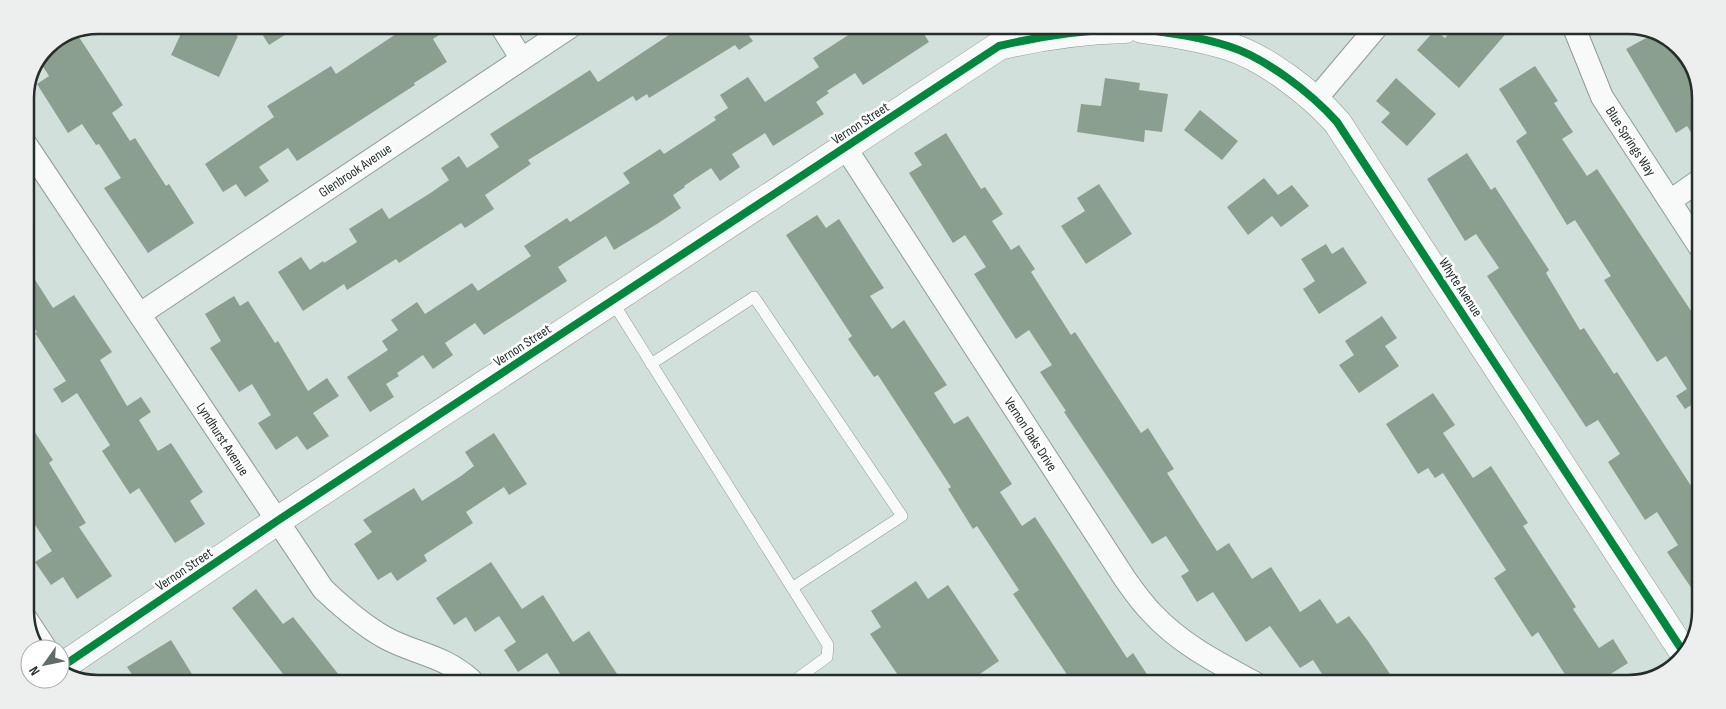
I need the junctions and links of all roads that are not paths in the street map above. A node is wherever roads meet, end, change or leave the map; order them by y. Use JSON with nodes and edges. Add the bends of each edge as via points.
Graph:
{"nodes":[{"id":1,"x":506,"y":34,"type":"edge"},
{"id":2,"x":559,"y":34,"type":"edge"},
{"id":3,"x":1058,"y":34,"type":"edge"},
{"id":4,"x":1181,"y":34,"type":"edge"},
{"id":5,"x":1372,"y":34,"type":"edge"},
{"id":6,"x":1577,"y":34,"type":"edge"},
{"id":7,"x":993,"y":37,"type":"edge"},
{"id":8,"x":521,"y":58,"type":"junction"},
{"id":9,"x":1316,"y":99,"type":"junction"},
{"id":10,"x":845,"y":147,"type":"junction"},
{"id":11,"x":34,"y":156,"type":"edge"},
{"id":12,"x":1692,"y":186,"type":"edge"},
{"id":13,"x":1670,"y":201,"type":"junction"},
{"id":14,"x":1692,"y":235,"type":"edge"},
{"id":15,"x":612,"y":301,"type":"junction"},
{"id":16,"x":140,"y":314,"type":"junction"},
{"id":17,"x":651,"y":364,"type":"junction"},
{"id":18,"x":277,"y":521,"type":"junction"},
{"id":19,"x":792,"y":588,"type":"junction"},
{"id":20,"x":1681,"y":647,"type":"edge"},
{"id":21,"x":70,"y":663,"type":"edge"},
{"id":22,"x":464,"y":675,"type":"edge"},
{"id":23,"x":802,"y":675,"type":"edge"},
{"id":24,"x":1241,"y":675,"type":"edge"}],
"edges":[{"from":1,"to":8,"type":"street"},
{"from":2,"to":8,"type":"street","name":"Glenbrook Avenue"},
{"from":3,"to":7,"type":"street"},
{"from":4,"to":9,"type":"street","name":"Whyte Avenue","via":[[1230,47],[1281,74]]},
{"from":5,"to":9,"type":"street"},
{"from":6,"to":13,"type":"street","name":"Blue Springs Way","via":[[1602,97]]},
{"from":7,"to":10,"type":"street","name":"Vernon Street"},
{"from":8,"to":16,"type":"street","name":"Glenbrook Avenue"},
{"from":9,"to":20,"type":"street","name":"Whyte Avenue","via":[[1358,149]]},
{"from":10,"to":15,"type":"street","name":"Vernon Street"},
{"from":10,"to":24,"type":"street","name":"Vernon Oaks Drive","via":[[1125,579],[1151,612],[1175,635]]},
{"from":11,"to":16,"type":"street","name":"Lyndhurst Avenue"},
{"from":12,"to":13,"type":"street"},
{"from":13,"to":14,"type":"street","name":"Blue Springs Way"},
{"from":15,"to":17,"type":"lane"},
{"from":15,"to":18,"type":"street","name":"Vernon Street"},
{"from":16,"to":18,"type":"street","name":"Lyndhurst Avenue"},
{"from":17,"to":19,"type":"lane"},
{"from":17,"to":19,"type":"lane","via":[[754,297],[902,516]]},
{"from":18,"to":21,"type":"street","name":"Vernon Street"},
{"from":18,"to":22,"type":"street","name":"Lyndhurst Avenue","via":[[323,589],[353,616],[386,638],[435,656]]},
{"from":19,"to":23,"type":"lane","via":[[828,645],[827,657]]}]}
